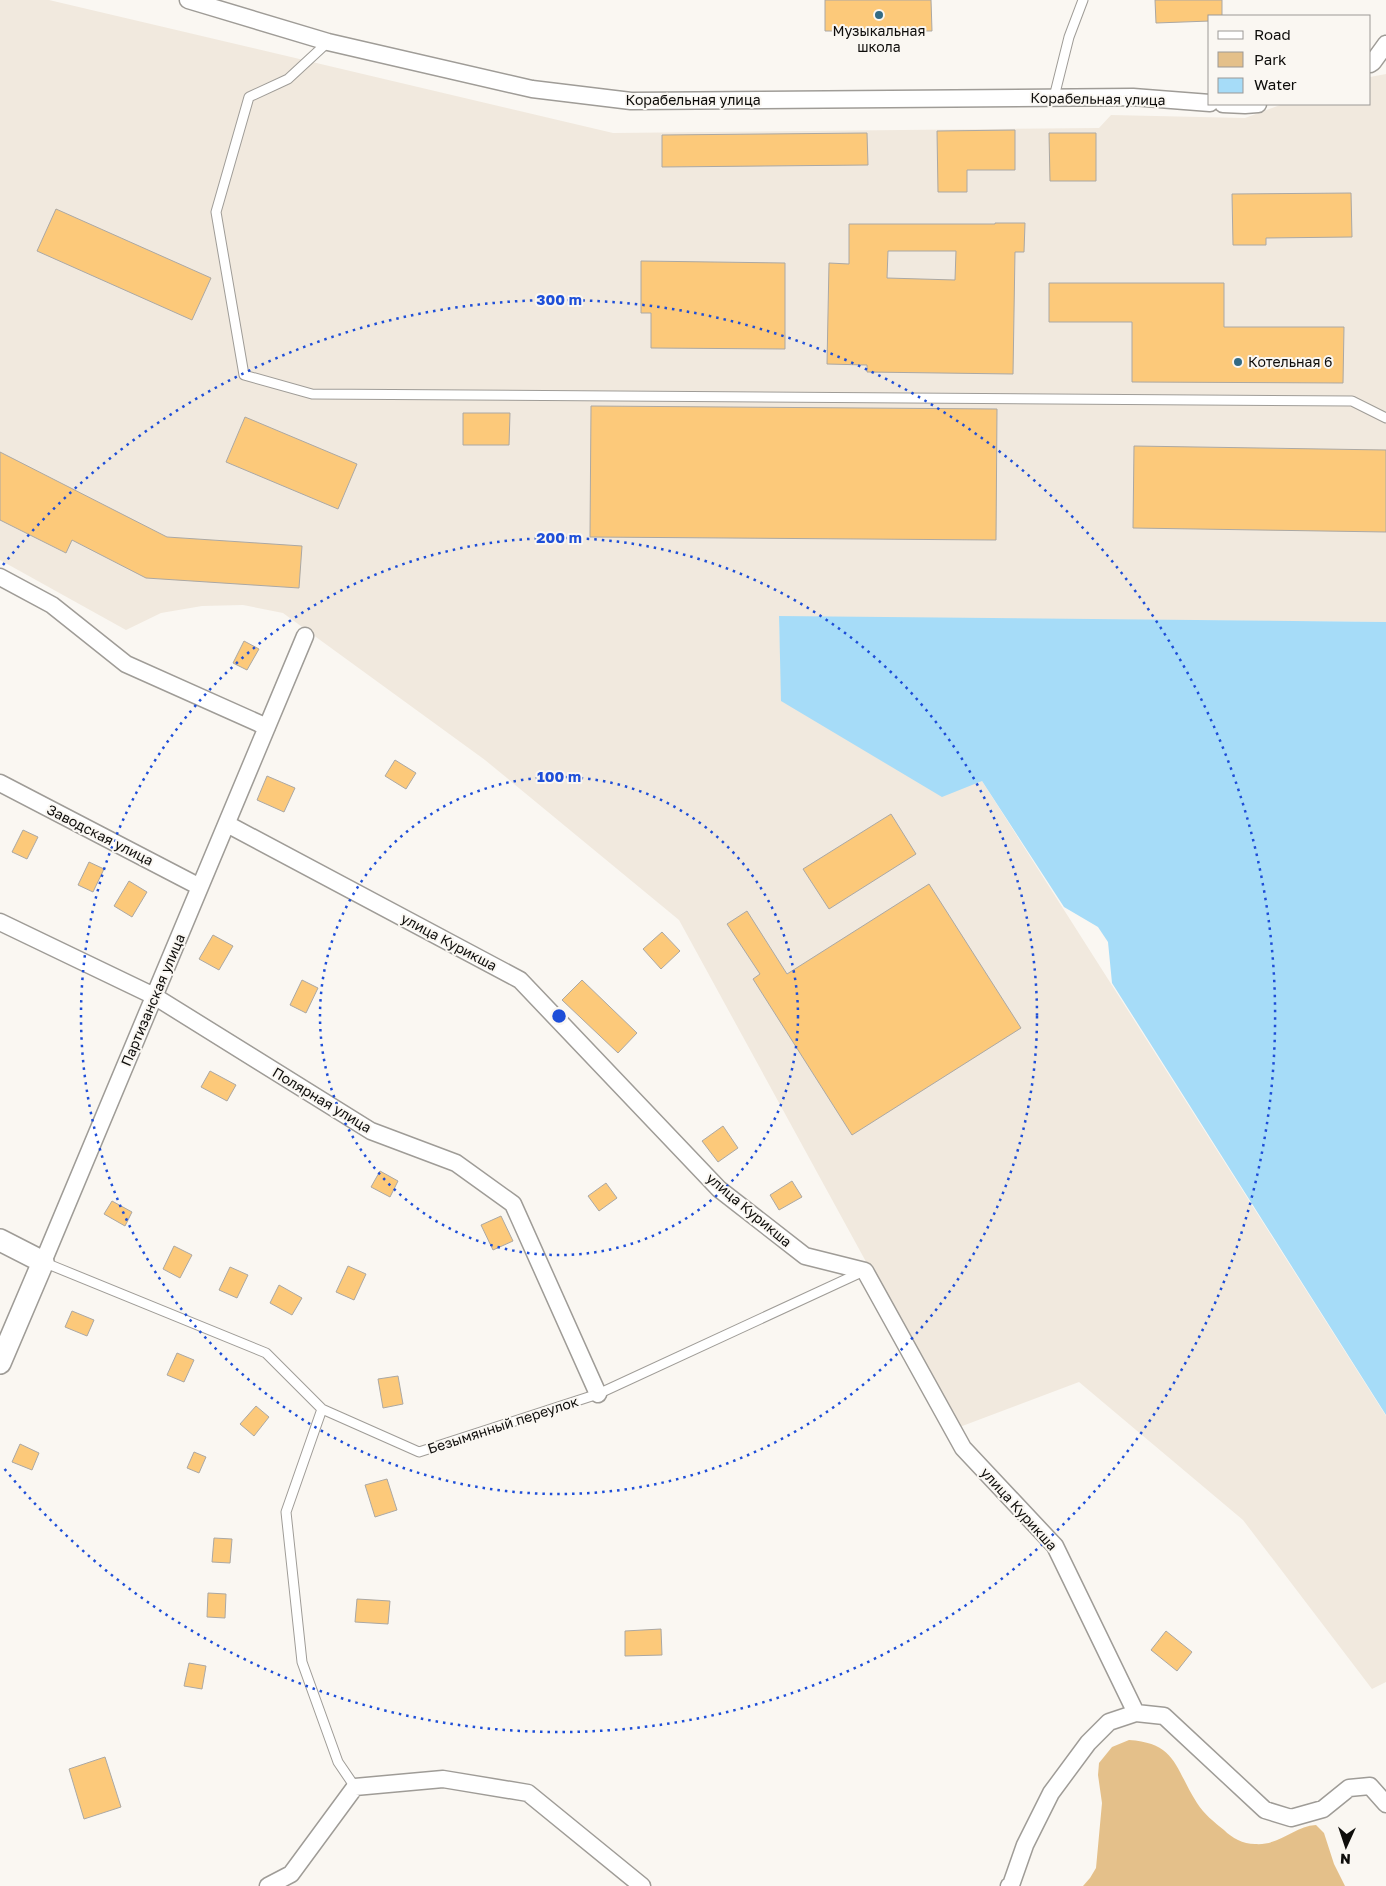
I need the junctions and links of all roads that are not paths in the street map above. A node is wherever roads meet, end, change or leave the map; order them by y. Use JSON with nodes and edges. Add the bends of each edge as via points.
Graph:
{"nodes":[{"id":1,"x":188,"y":0,"type":"edge"},
{"id":2,"x":1083,"y":0,"type":"edge"},
{"id":3,"x":328,"y":42,"type":"junction"},
{"id":4,"x":1386,"y":44,"type":"edge"},
{"id":5,"x":1371,"y":63,"type":"edge"},
{"id":6,"x":1054,"y":97,"type":"junction"},
{"id":7,"x":1208,"y":103,"type":"edge"},
{"id":8,"x":1234,"y":105,"type":"edge"},
{"id":9,"x":1252,"y":105,"type":"edge"},
{"id":10,"x":1386,"y":418,"type":"edge"},
{"id":11,"x":0,"y":577,"type":"edge"},
{"id":12,"x":305,"y":636,"type":"dead end"},
{"id":13,"x":268,"y":727,"type":"junction"},
{"id":14,"x":0,"y":783,"type":"edge"},
{"id":15,"x":227,"y":824,"type":"junction"},
{"id":16,"x":200,"y":887,"type":"junction"},
{"id":17,"x":0,"y":922,"type":"edge"},
{"id":18,"x":154,"y":996,"type":"junction"},
{"id":19,"x":0,"y":1240,"type":"edge"},
{"id":20,"x":43,"y":1262,"type":"junction"},
{"id":21,"x":865,"y":1271,"type":"junction"},
{"id":22,"x":0,"y":1363,"type":"edge"},
{"id":23,"x":598,"y":1394,"type":"junction"},
{"id":24,"x":322,"y":1409,"type":"junction"},
{"id":25,"x":1136,"y":1713,"type":"junction"},
{"id":26,"x":355,"y":1787,"type":"junction"},
{"id":27,"x":1386,"y":1804,"type":"edge"},
{"id":28,"x":268,"y":1886,"type":"edge"},
{"id":29,"x":642,"y":1886,"type":"edge"},
{"id":30,"x":1009,"y":1886,"type":"edge"}],
"edges":[{"from":1,"to":3,"type":"street","name":"Корабельная улица"},
{"from":2,"to":6,"type":"lane","via":[[1069,37]]},
{"from":3,"to":6,"type":"street","name":"Корабельная улица","via":[[532,89],[631,101]]},
{"from":3,"to":10,"type":"lane","via":[[288,79],[249,97],[216,212],[244,375],[312,394],[1352,401]]},
{"from":4,"to":5,"type":"street"},
{"from":6,"to":7,"type":"street","name":"Корабельная улица","via":[[1133,97]]},
{"from":8,"to":9,"type":"street"},
{"from":11,"to":13,"type":"street","via":[[52,605],[126,664]]},
{"from":12,"to":13,"type":"street","name":"Партизанская улица"},
{"from":13,"to":15,"type":"street","name":"Партизанская улица"},
{"from":14,"to":16,"type":"street","name":"Заводская улица"},
{"from":15,"to":16,"type":"street","name":"Партизанская улица"},
{"from":15,"to":21,"type":"street","name":"улица Курикша","via":[[520,980],[719,1189],[805,1256]]},
{"from":16,"to":18,"type":"street","name":"Партизанская улица"},
{"from":17,"to":18,"type":"street","name":"Полярная улица"},
{"from":18,"to":20,"type":"street","name":"Партизанская улица"},
{"from":18,"to":23,"type":"street","name":"Полярная улица","via":[[371,1131],[456,1163],[513,1204]]},
{"from":19,"to":20,"type":"street"},
{"from":20,"to":22,"type":"street","name":"Партизанская улица"},
{"from":20,"to":24,"type":"lane","name":"Безымянный переулок","via":[[266,1353]]},
{"from":21,"to":23,"type":"lane","name":"Безымянный переулок"},
{"from":21,"to":25,"type":"street","name":"улица Курикша","via":[[963,1448],[1055,1546]]},
{"from":23,"to":24,"type":"lane","name":"Безымянный переулок","via":[[419,1452]]},
{"from":24,"to":26,"type":"lane","via":[[286,1512],[302,1662],[338,1762]]},
{"from":25,"to":27,"type":"street","via":[[1164,1716],[1265,1810],[1291,1818],[1323,1809],[1349,1788],[1370,1786]]},
{"from":25,"to":30,"type":"street","via":[[1109,1722],[1088,1743],[1056,1786],[1025,1844]]},
{"from":26,"to":28,"type":"street","via":[[291,1874]]},
{"from":26,"to":29,"type":"street","via":[[442,1779],[528,1793]]}]}
